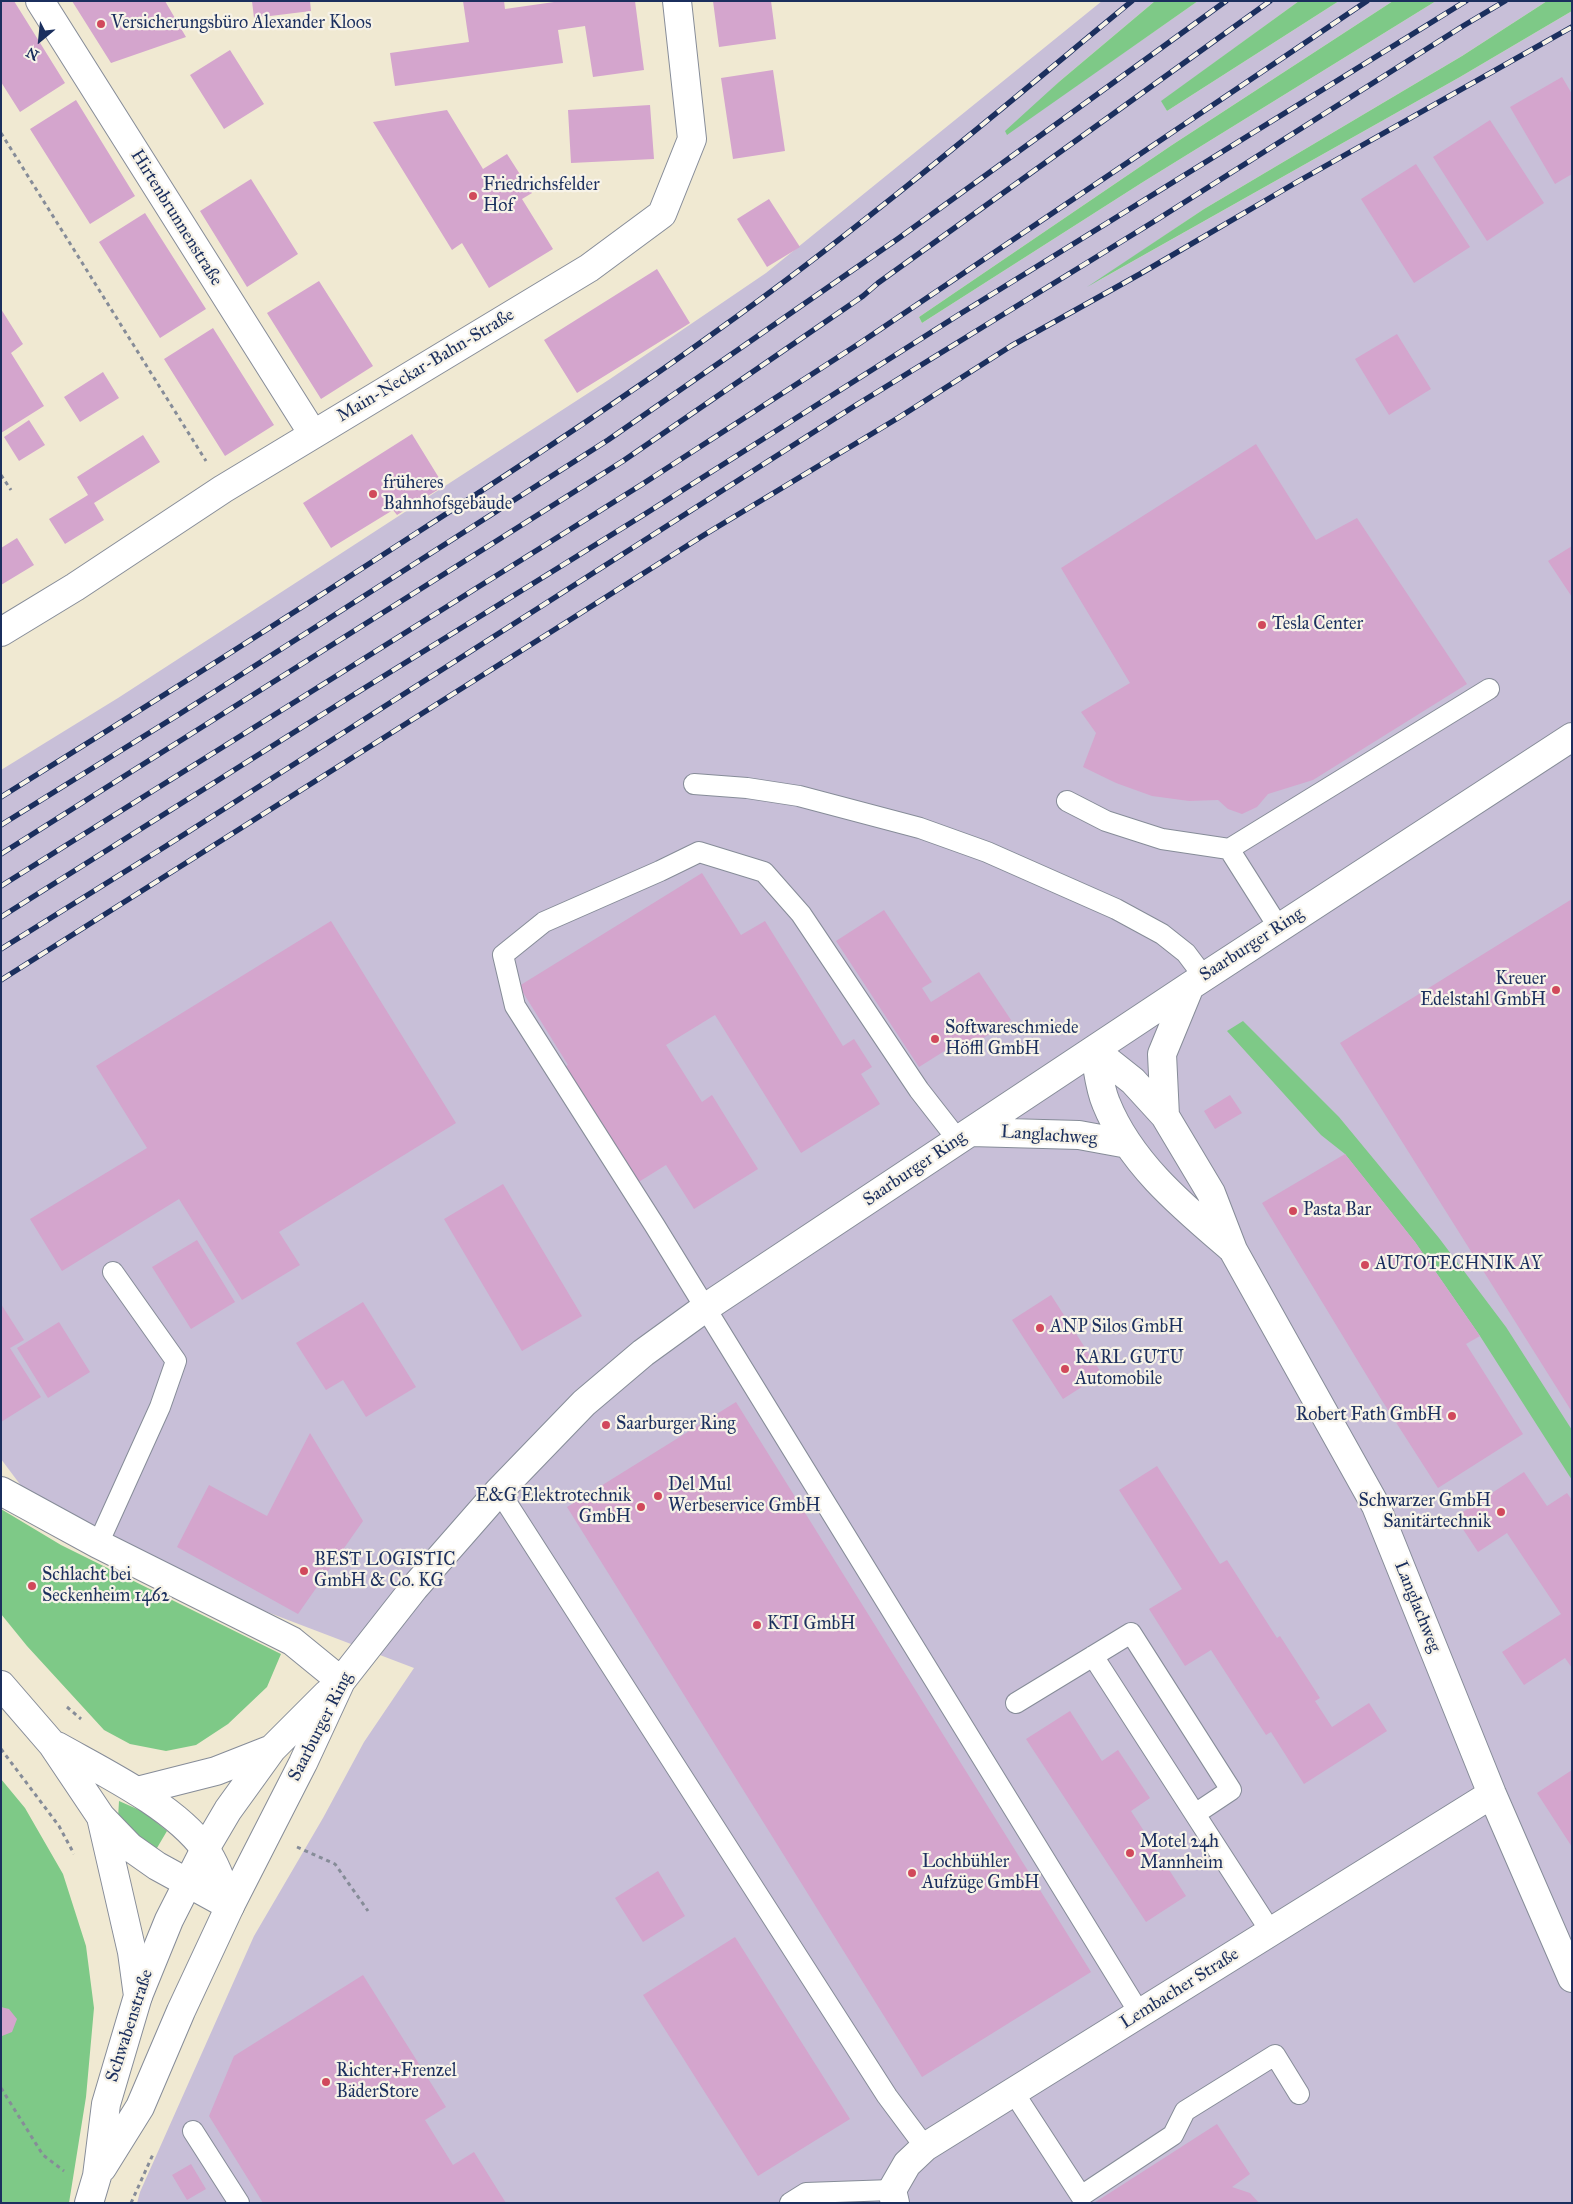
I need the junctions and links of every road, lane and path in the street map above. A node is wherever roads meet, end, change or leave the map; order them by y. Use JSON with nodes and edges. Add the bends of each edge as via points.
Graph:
{"nodes":[{"id":1,"x":40,"y":1,"type":"edge"},
{"id":2,"x":678,"y":1,"type":"edge"},
{"id":3,"x":1,"y":133,"type":"edge"},
{"id":4,"x":313,"y":434,"type":"junction"},
{"id":5,"x":1,"y":475,"type":"edge"},
{"id":6,"x":12,"y":490,"type":"dead end"},
{"id":7,"x":223,"y":490,"type":"junction"},
{"id":8,"x":1,"y":632,"type":"edge"},
{"id":9,"x":1490,"y":689,"type":"dead end"},
{"id":10,"x":1572,"y":737,"type":"edge"},
{"id":11,"x":694,"y":784,"type":"dead end"},
{"id":12,"x":1067,"y":801,"type":"dead end"},
{"id":13,"x":1230,"y":849,"type":"junction"},
{"id":14,"x":1279,"y":928,"type":"junction"},
{"id":15,"x":1197,"y":982,"type":"junction"},
{"id":16,"x":1094,"y":1050,"type":"junction"},
{"id":17,"x":1165,"y":1116,"type":"junction"},
{"id":18,"x":964,"y":1136,"type":"junction"},
{"id":19,"x":1128,"y":1144,"type":"junction"},
{"id":20,"x":1233,"y":1250,"type":"junction"},
{"id":21,"x":113,"y":1272,"type":"dead end"},
{"id":22,"x":705,"y":1308,"type":"junction"},
{"id":23,"x":1,"y":1491,"type":"edge"},
{"id":24,"x":499,"y":1491,"type":"junction"},
{"id":25,"x":98,"y":1544,"type":"junction"},
{"id":26,"x":1093,"y":1656,"type":"junction"},
{"id":27,"x":341,"y":1681,"type":"junction"},
{"id":28,"x":1,"y":1685,"type":"edge"},
{"id":29,"x":1016,"y":1703,"type":"dead end"},
{"id":30,"x":65,"y":1705,"type":"dead end"},
{"id":31,"x":85,"y":1723,"type":"dead end"},
{"id":32,"x":52,"y":1744,"type":"junction"},
{"id":33,"x":1,"y":1749,"type":"edge"},
{"id":34,"x":272,"y":1749,"type":"junction"},
{"id":35,"x":138,"y":1791,"type":"junction"},
{"id":36,"x":1492,"y":1794,"type":"junction"},
{"id":37,"x":1195,"y":1814,"type":"junction"},
{"id":38,"x":101,"y":1817,"type":"junction"},
{"id":39,"x":289,"y":1844,"type":"dead end"},
{"id":40,"x":205,"y":1849,"type":"junction"},
{"id":41,"x":75,"y":1857,"type":"dead end"},
{"id":42,"x":186,"y":1884,"type":"junction"},
{"id":43,"x":230,"y":1906,"type":"junction"},
{"id":44,"x":368,"y":1911,"type":"dead end"},
{"id":45,"x":1271,"y":1932,"type":"junction"},
{"id":46,"x":1572,"y":1978,"type":"edge"},
{"id":47,"x":138,"y":1996,"type":"junction"},
{"id":48,"x":1140,"y":2014,"type":"junction"},
{"id":49,"x":1,"y":2088,"type":"edge"},
{"id":50,"x":1014,"y":2093,"type":"junction"},
{"id":51,"x":1299,"y":2094,"type":"dead end"},
{"id":52,"x":193,"y":2131,"type":"dead end"},
{"id":53,"x":925,"y":2147,"type":"junction"},
{"id":54,"x":93,"y":2191,"type":"edge"},
{"id":55,"x":893,"y":2196,"type":"edge"},
{"id":56,"x":1075,"y":2199,"type":"edge"},
{"id":57,"x":239,"y":2203,"type":"edge"},
{"id":58,"x":790,"y":2203,"type":"edge"}],
"edges":[{"from":1,"to":4,"type":"street","name":"Hirtenbrunnenstraße"},
{"from":2,"to":4,"type":"street","name":"Main-Neckar-Bahn-Straße","via":[[692,139],[662,214],[589,268]]},
{"from":3,"to":7,"type":"path"},
{"from":4,"to":7,"type":"street","name":"Main-Neckar-Bahn-Straße"},
{"from":5,"to":6,"type":"path"},
{"from":7,"to":8,"type":"street","name":"Main-Neckar-Bahn-Straße"},
{"from":9,"to":13,"type":"lane"},
{"from":10,"to":14,"type":"street","name":"Saarburger Ring"},
{"from":11,"to":15,"type":"lane","via":[[799,796],[920,828],[987,852],[1116,909],[1162,934],[1186,953]]},
{"from":12,"to":13,"type":"lane","via":[[1106,821],[1162,839]]},
{"from":13,"to":14,"type":"lane"},
{"from":14,"to":15,"type":"street","name":"Saarburger Ring"},
{"from":15,"to":16,"type":"street","name":"Saarburger Ring"},
{"from":15,"to":17,"type":"street","name":"Langlachweg","via":[[1162,1054]]},
{"from":16,"to":17,"type":"street","name":"Langlachweg","via":[[1133,1081]]},
{"from":16,"to":18,"type":"street","name":"Saarburger Ring"},
{"from":16,"to":19,"type":"street","name":"Langlachweg","via":[[1105,1102]]},
{"from":17,"to":20,"type":"street","name":"Langlachweg","via":[[1211,1193]]},
{"from":18,"to":19,"type":"street","name":"Langlachweg","via":[[1080,1135]]},
{"from":18,"to":22,"type":"street","name":"Saarburger Ring"},
{"from":18,"to":22,"type":"lane","via":[[919,1090],[801,914],[764,872],[699,852],[544,922],[503,955],[515,1006]]},
{"from":19,"to":20,"type":"street","name":"Langlachweg","via":[[1169,1195]]},
{"from":20,"to":36,"type":"street","name":"Langlachweg","via":[[1376,1506]]},
{"from":21,"to":25,"type":"lane","via":[[176,1361],[160,1407]]},
{"from":22,"to":24,"type":"street","name":"Saarburger Ring","via":[[643,1353],[584,1403]]},
{"from":22,"to":48,"type":"lane"},
{"from":23,"to":25,"type":"street"},
{"from":24,"to":27,"type":"street","name":"Saarburger Ring","via":[[414,1588]]},
{"from":24,"to":53,"type":"lane","via":[[887,2096]]},
{"from":25,"to":27,"type":"street","via":[[292,1641]]},
{"from":26,"to":29,"type":"lane"},
{"from":26,"to":37,"type":"lane"},
{"from":26,"to":37,"type":"lane","via":[[1131,1633],[1231,1790]]},
{"from":27,"to":34,"type":"street"},
{"from":27,"to":43,"type":"street","name":"Saarburger Ring"},
{"from":28,"to":32,"type":"street"},
{"from":30,"to":31,"type":"path"},
{"from":32,"to":35,"type":"street"},
{"from":32,"to":38,"type":"street"},
{"from":33,"to":41,"type":"path","via":[[59,1826]]},
{"from":34,"to":35,"type":"street","via":[[216,1771]]},
{"from":34,"to":40,"type":"street","via":[[228,1810]]},
{"from":35,"to":40,"type":"street","via":[[183,1826]]},
{"from":36,"to":45,"type":"street","name":"Lembacher Straße"},
{"from":36,"to":46,"type":"street","name":"Langlachweg"},
{"from":37,"to":45,"type":"lane"},
{"from":38,"to":42,"type":"street","via":[[146,1860]]},
{"from":38,"to":47,"type":"street","via":[[132,1952]]},
{"from":39,"to":44,"type":"path","via":[[335,1864]]},
{"from":40,"to":42,"type":"street"},
{"from":40,"to":43,"type":"street"},
{"from":42,"to":43,"type":"street"},
{"from":42,"to":47,"type":"street","name":"Schwabenstraße"},
{"from":43,"to":54,"type":"street","name":"Schwabenstraße","via":[[140,2107]]},
{"from":45,"to":48,"type":"street","name":"Lembacher Straße"},
{"from":47,"to":54,"type":"street","name":"Schwabenstraße","via":[[106,2104]]},
{"from":48,"to":50,"type":"street","name":"Lembacher Straße"},
{"from":49,"to":54,"type":"path","via":[[43,2155]]},
{"from":50,"to":53,"type":"street","name":"Lembacher Straße"},
{"from":50,"to":56,"type":"lane"},
{"from":51,"to":56,"type":"lane","via":[[1274,2055],[1185,2111],[1173,2135]]},
{"from":52,"to":57,"type":"lane"},
{"from":53,"to":55,"type":"street","name":"Lembacher Straße","via":[[908,2164]]},
{"from":55,"to":58,"type":"lane","via":[[806,2193]]}]}
